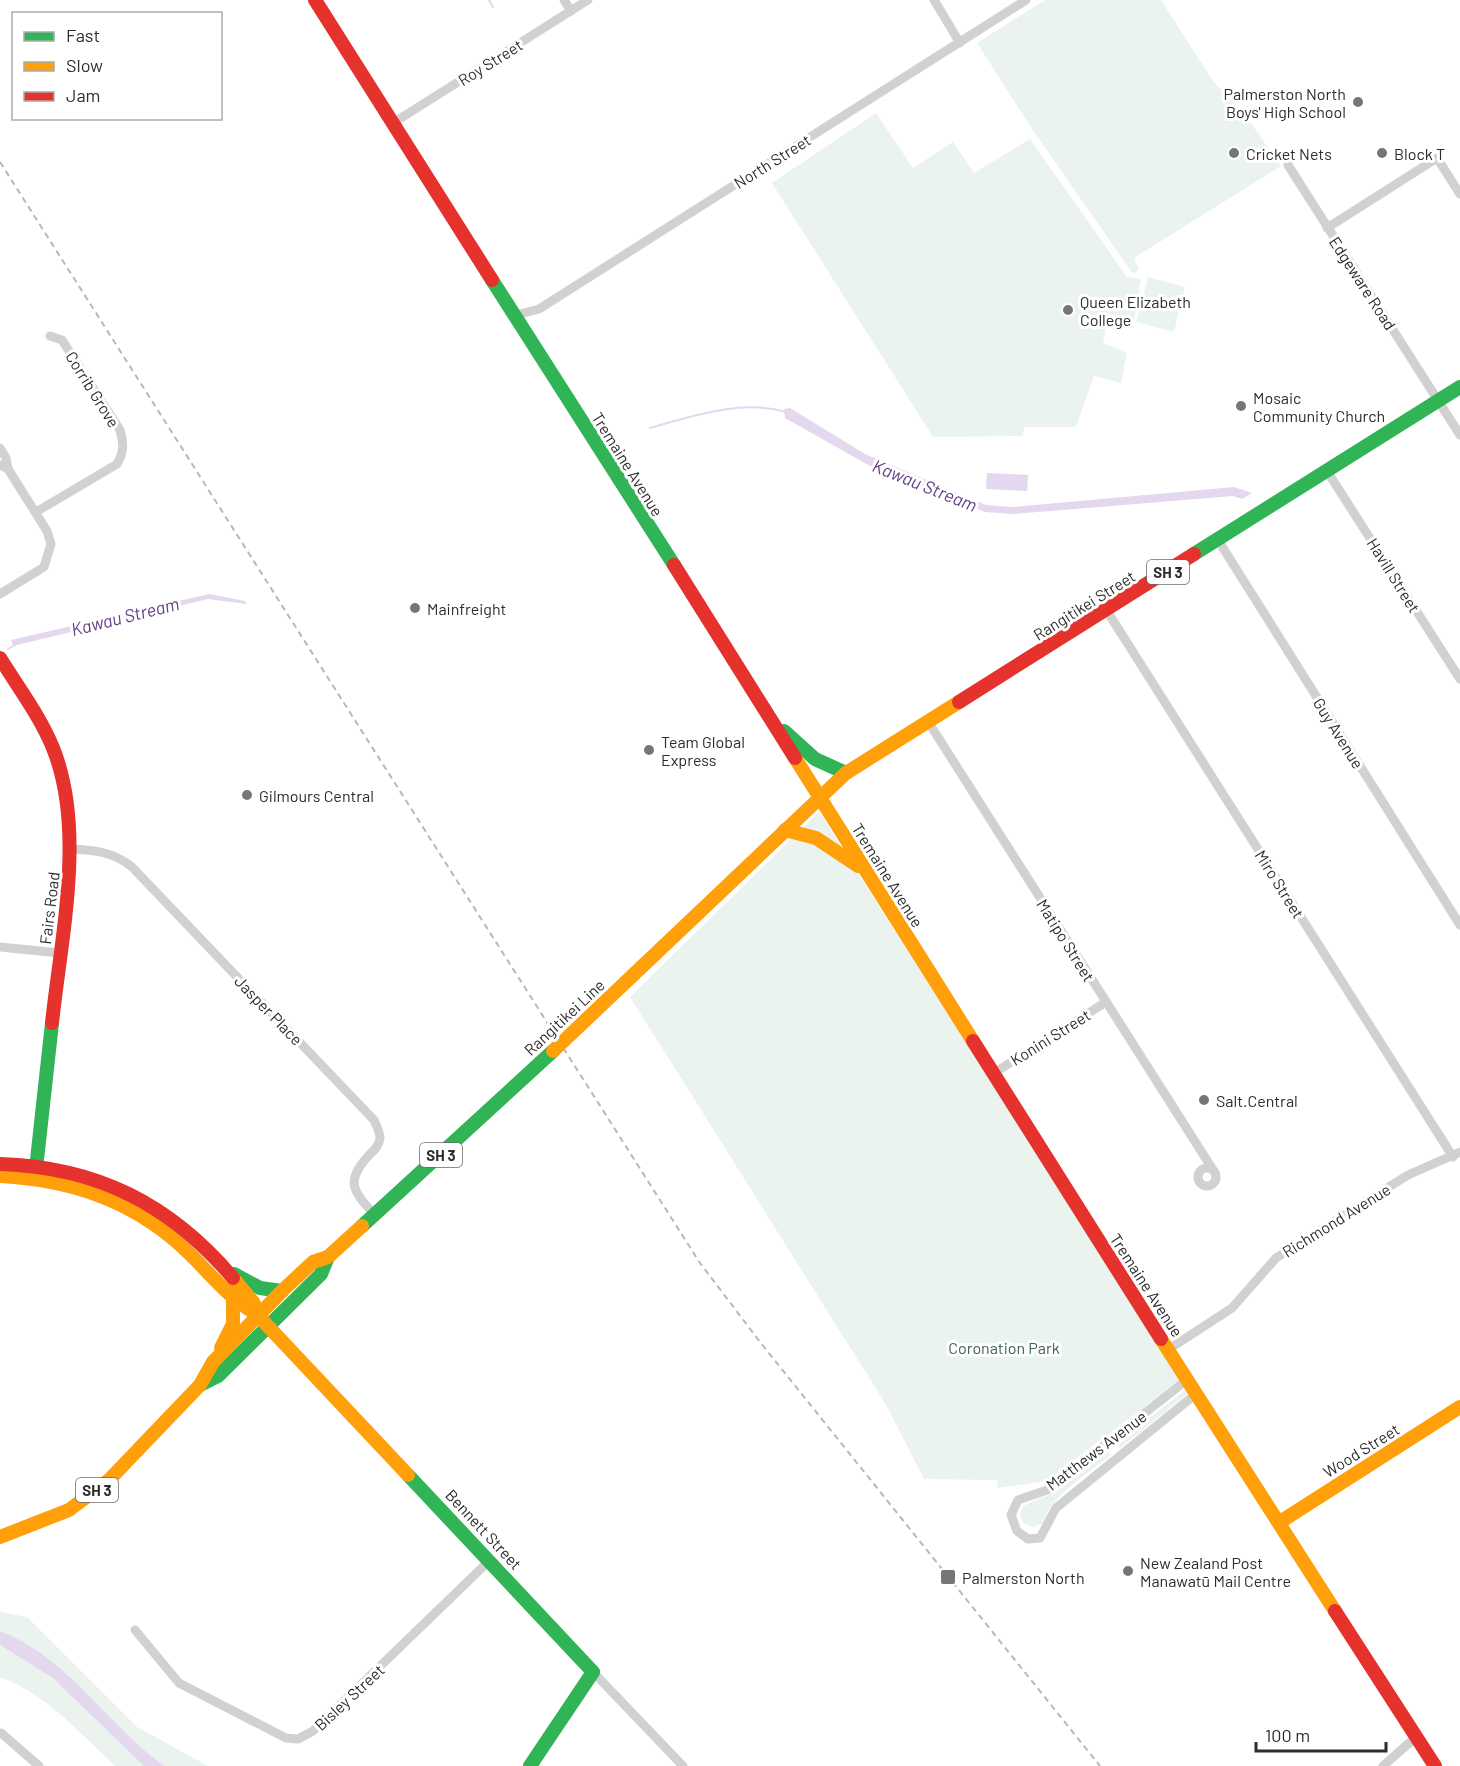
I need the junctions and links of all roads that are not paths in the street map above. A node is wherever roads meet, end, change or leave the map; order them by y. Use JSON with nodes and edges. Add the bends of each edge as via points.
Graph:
{"nodes":[{"id":1,"x":315,"y":0,"type":"edge"},
{"id":2,"x":564,"y":0,"type":"edge"},
{"id":3,"x":588,"y":0,"type":"edge"},
{"id":4,"x":934,"y":0,"type":"edge"},
{"id":5,"x":1026,"y":0,"type":"edge"},
{"id":6,"x":570,"y":11,"type":"junction"},
{"id":7,"x":960,"y":43,"type":"junction"},
{"id":8,"x":393,"y":123,"type":"junction"},
{"id":9,"x":1288,"y":165,"type":"dead end"},
{"id":10,"x":1460,"y":194,"type":"edge"},
{"id":11,"x":1328,"y":228,"type":"junction"},
{"id":12,"x":516,"y":315,"type":"junction"},
{"id":13,"x":50,"y":336,"type":"dead end"},
{"id":14,"x":1460,"y":387,"type":"edge"},
{"id":15,"x":1438,"y":401,"type":"junction"},
{"id":16,"x":1460,"y":435,"type":"edge"},
{"id":17,"x":0,"y":448,"type":"edge"},
{"id":18,"x":4,"y":467,"type":"edge"},
{"id":19,"x":1327,"y":471,"type":"junction"},
{"id":20,"x":36,"y":512,"type":"junction"},
{"id":21,"x":1218,"y":540,"type":"junction"},
{"id":22,"x":0,"y":594,"type":"edge"},
{"id":23,"x":1107,"y":611,"type":"junction"},
{"id":24,"x":0,"y":658,"type":"edge"},
{"id":25,"x":1460,"y":679,"type":"edge"},
{"id":26,"x":771,"y":719,"type":"junction"},
{"id":27,"x":929,"y":723,"type":"junction"},
{"id":28,"x":846,"y":773,"type":"junction"},
{"id":29,"x":820,"y":796,"type":"junction"},
{"id":30,"x":785,"y":830,"type":"junction"},
{"id":31,"x":71,"y":849,"type":"junction"},
{"id":32,"x":866,"y":873,"type":"junction"},
{"id":33,"x":1460,"y":925,"type":"edge"},
{"id":34,"x":0,"y":947,"type":"edge"},
{"id":35,"x":60,"y":953,"type":"junction"},
{"id":36,"x":1106,"y":1002,"type":"junction"},
{"id":37,"x":994,"y":1073,"type":"junction"},
{"id":38,"x":1205,"y":1155,"type":"junction"},
{"id":39,"x":1456,"y":1155,"type":"edge"},
{"id":40,"x":0,"y":1164,"type":"edge"},
{"id":41,"x":1205,"y":1168,"type":"junction"},
{"id":42,"x":36,"y":1172,"type":"junction"},
{"id":43,"x":1215,"y":1173,"type":"junction"},
{"id":44,"x":0,"y":1176,"type":"edge"},
{"id":45,"x":375,"y":1214,"type":"junction"},
{"id":46,"x":188,"y":1242,"type":"junction"},
{"id":47,"x":328,"y":1257,"type":"junction"},
{"id":48,"x":219,"y":1262,"type":"junction"},
{"id":49,"x":282,"y":1292,"type":"junction"},
{"id":50,"x":233,"y":1298,"type":"junction"},
{"id":51,"x":264,"y":1321,"type":"junction"},
{"id":52,"x":1168,"y":1349,"type":"junction"},
{"id":53,"x":213,"y":1362,"type":"junction"},
{"id":54,"x":1188,"y":1379,"type":"junction"},
{"id":55,"x":200,"y":1385,"type":"junction"},
{"id":56,"x":1197,"y":1393,"type":"junction"},
{"id":57,"x":1460,"y":1407,"type":"edge"},
{"id":58,"x":1280,"y":1521,"type":"junction"},
{"id":59,"x":0,"y":1537,"type":"edge"},
{"id":60,"x":490,"y":1560,"type":"junction"},
{"id":61,"x":135,"y":1630,"type":"dead end"},
{"id":62,"x":593,"y":1672,"type":"junction"},
{"id":63,"x":1,"y":1732,"type":"edge"},
{"id":64,"x":1416,"y":1737,"type":"junction"},
{"id":65,"x":39,"y":1766,"type":"edge"},
{"id":66,"x":530,"y":1766,"type":"edge"},
{"id":67,"x":683,"y":1766,"type":"edge"},
{"id":68,"x":1383,"y":1766,"type":"edge"},
{"id":69,"x":1435,"y":1766,"type":"edge"}],
"edges":[{"from":1,"to":8,"type":"main road","name":"Tremaine Avenue"},
{"from":2,"to":6,"type":"street"},
{"from":3,"to":6,"type":"street","name":"Roy Street"},
{"from":4,"to":7,"type":"street"},
{"from":5,"to":7,"type":"street","name":"North Street"},
{"from":6,"to":8,"type":"street","name":"Roy Street"},
{"from":7,"to":12,"type":"street","name":"North Street","via":[[539,309]]},
{"from":8,"to":12,"type":"main road","name":"Tremaine Avenue"},
{"from":9,"to":11,"type":"street","name":"Edgeware Road"},
{"from":10,"to":11,"type":"street","via":[[1437,158]]},
{"from":11,"to":15,"type":"street","name":"Edgeware Road"},
{"from":12,"to":26,"type":"main road","name":"Tremaine Avenue"},
{"from":13,"to":20,"type":"street","name":"Corrib Grove","via":[[62,340],[124,442],[117,464]]},
{"from":14,"to":15,"type":"main road","name":"Rangitikei Street","number":"SH 3"},
{"from":15,"to":16,"type":"street","name":"Edgeware Road"},
{"from":15,"to":19,"type":"main road","name":"Rangitikei Street","number":"SH 3"},
{"from":17,"to":18,"type":"street","via":[[6,458]]},
{"from":18,"to":20,"type":"street"},
{"from":19,"to":21,"type":"main road","name":"Rangitikei Street","number":"SH 3"},
{"from":19,"to":25,"type":"street","name":"Havill Street"},
{"from":20,"to":22,"type":"street","via":[[51,544],[44,567]]},
{"from":21,"to":23,"type":"main road","name":"Rangitikei Street","number":"SH 3"},
{"from":21,"to":33,"type":"street","name":"Guy Avenue"},
{"from":23,"to":27,"type":"main road","name":"Rangitikei Street","number":"SH 3"},
{"from":23,"to":39,"type":"street","name":"Miro Street"},
{"from":24,"to":31,"type":"main road","name":"Fairs Road","via":[[51,745],[65,789]]},
{"from":26,"to":28,"type":"main road","via":[[815,759]]},
{"from":26,"to":29,"type":"main road","name":"Tremaine Avenue"},
{"from":27,"to":28,"type":"main road","name":"Rangitikei Street","number":"SH 3"},
{"from":27,"to":36,"type":"street","name":"Matipo Street"},
{"from":28,"to":29,"type":"main road","name":"Rangitikei Street","number":"SH 3"},
{"from":29,"to":30,"type":"main road","name":"Rangitikei Line","number":"SH 3"},
{"from":29,"to":32,"type":"main road","name":"Tremaine Avenue"},
{"from":30,"to":32,"type":"main road","via":[[820,837]]},
{"from":30,"to":45,"type":"main road","name":"Rangitikei Line","number":"SH 3","bridge":true},
{"from":31,"to":35,"type":"main road","name":"Fairs Road"},
{"from":31,"to":45,"type":"street","name":"Jasper Place","via":[[119,856],[132,867],[374,1120],[380,1136],[378,1144],[356,1171],[353,1185]]},
{"from":32,"to":37,"type":"main road","name":"Tremaine Avenue"},
{"from":34,"to":35,"type":"street"},
{"from":35,"to":42,"type":"main road","name":"Fairs Road"},
{"from":36,"to":37,"type":"street","name":"Konini Street"},
{"from":36,"to":38,"type":"street","name":"Matipo Street"},
{"from":37,"to":52,"type":"main road","name":"Tremaine Avenue"},
{"from":38,"to":41,"type":"street"},
{"from":38,"to":43,"type":"street","name":"Matipo Street"},
{"from":39,"to":52,"type":"street","name":"Richmond Avenue","via":[[1408,1174],[1276,1258],[1232,1308]]},
{"from":40,"to":42,"type":"main road"},
{"from":41,"to":43,"type":"street"},
{"from":41,"to":43,"type":"street","via":[[1198,1177],[1205,1187],[1215,1182]]},
{"from":42,"to":44,"type":"main road"},
{"from":42,"to":46,"type":"main road","via":[[79,1173],[126,1191],[155,1207]]},
{"from":45,"to":47,"type":"main road","name":"Rangitikei Line","number":"SH 3"},
{"from":46,"to":48,"type":"main road"},
{"from":46,"to":50,"type":"main road"},
{"from":47,"to":49,"type":"main road","name":"Rangitikei Line","number":"SH 3","via":[[314,1263]]},
{"from":47,"to":51,"type":"main road","name":"Rangitikei Line","number":"SH 3","via":[[321,1274]]},
{"from":48,"to":49,"type":"main road","via":[[238,1278]]},
{"from":48,"to":51,"type":"main road","via":[[253,1301]]},
{"from":49,"to":51,"type":"main road","name":"Rangitikei Line","number":"SH 3"},
{"from":50,"to":51,"type":"main road"},
{"from":50,"to":53,"type":"main road","via":[[233,1324]]},
{"from":51,"to":53,"type":"main road","name":"Rangitikei Line","number":"SH 3"},
{"from":51,"to":55,"type":"main road","name":"Rangitikei Line","number":"SH 3","via":[[218,1376]]},
{"from":51,"to":60,"type":"main road","name":"Bennett Street"},
{"from":52,"to":54,"type":"main road","name":"Tremaine Avenue"},
{"from":53,"to":55,"type":"main road","name":"Rangitikei Line","number":"SH 3"},
{"from":54,"to":56,"type":"main road","name":"Tremaine Avenue"},
{"from":54,"to":56,"type":"street","name":"Matthews Avenue","via":[[1047,1490],[1018,1500],[1011,1515],[1017,1531],[1028,1539],[1040,1538],[1056,1508]]},
{"from":55,"to":59,"type":"main road","name":"Rangitikei Line","number":"SH 3","via":[[86,1499],[50,1520]]},
{"from":56,"to":58,"type":"main road","name":"Tremaine Avenue"},
{"from":57,"to":58,"type":"main road","name":"Wood Street"},
{"from":58,"to":64,"type":"main road","name":"Tremaine Avenue"},
{"from":60,"to":61,"type":"street","name":"Bisley Street","via":[[314,1731],[298,1739],[286,1738],[179,1683]]},
{"from":60,"to":62,"type":"main road","name":"Bennett Street"},
{"from":62,"to":66,"type":"main road"},
{"from":62,"to":67,"type":"street","name":"Bennett Street"},
{"from":63,"to":65,"type":"street"},
{"from":64,"to":68,"type":"street"},
{"from":64,"to":69,"type":"main road","name":"Tremaine Avenue"}]}
